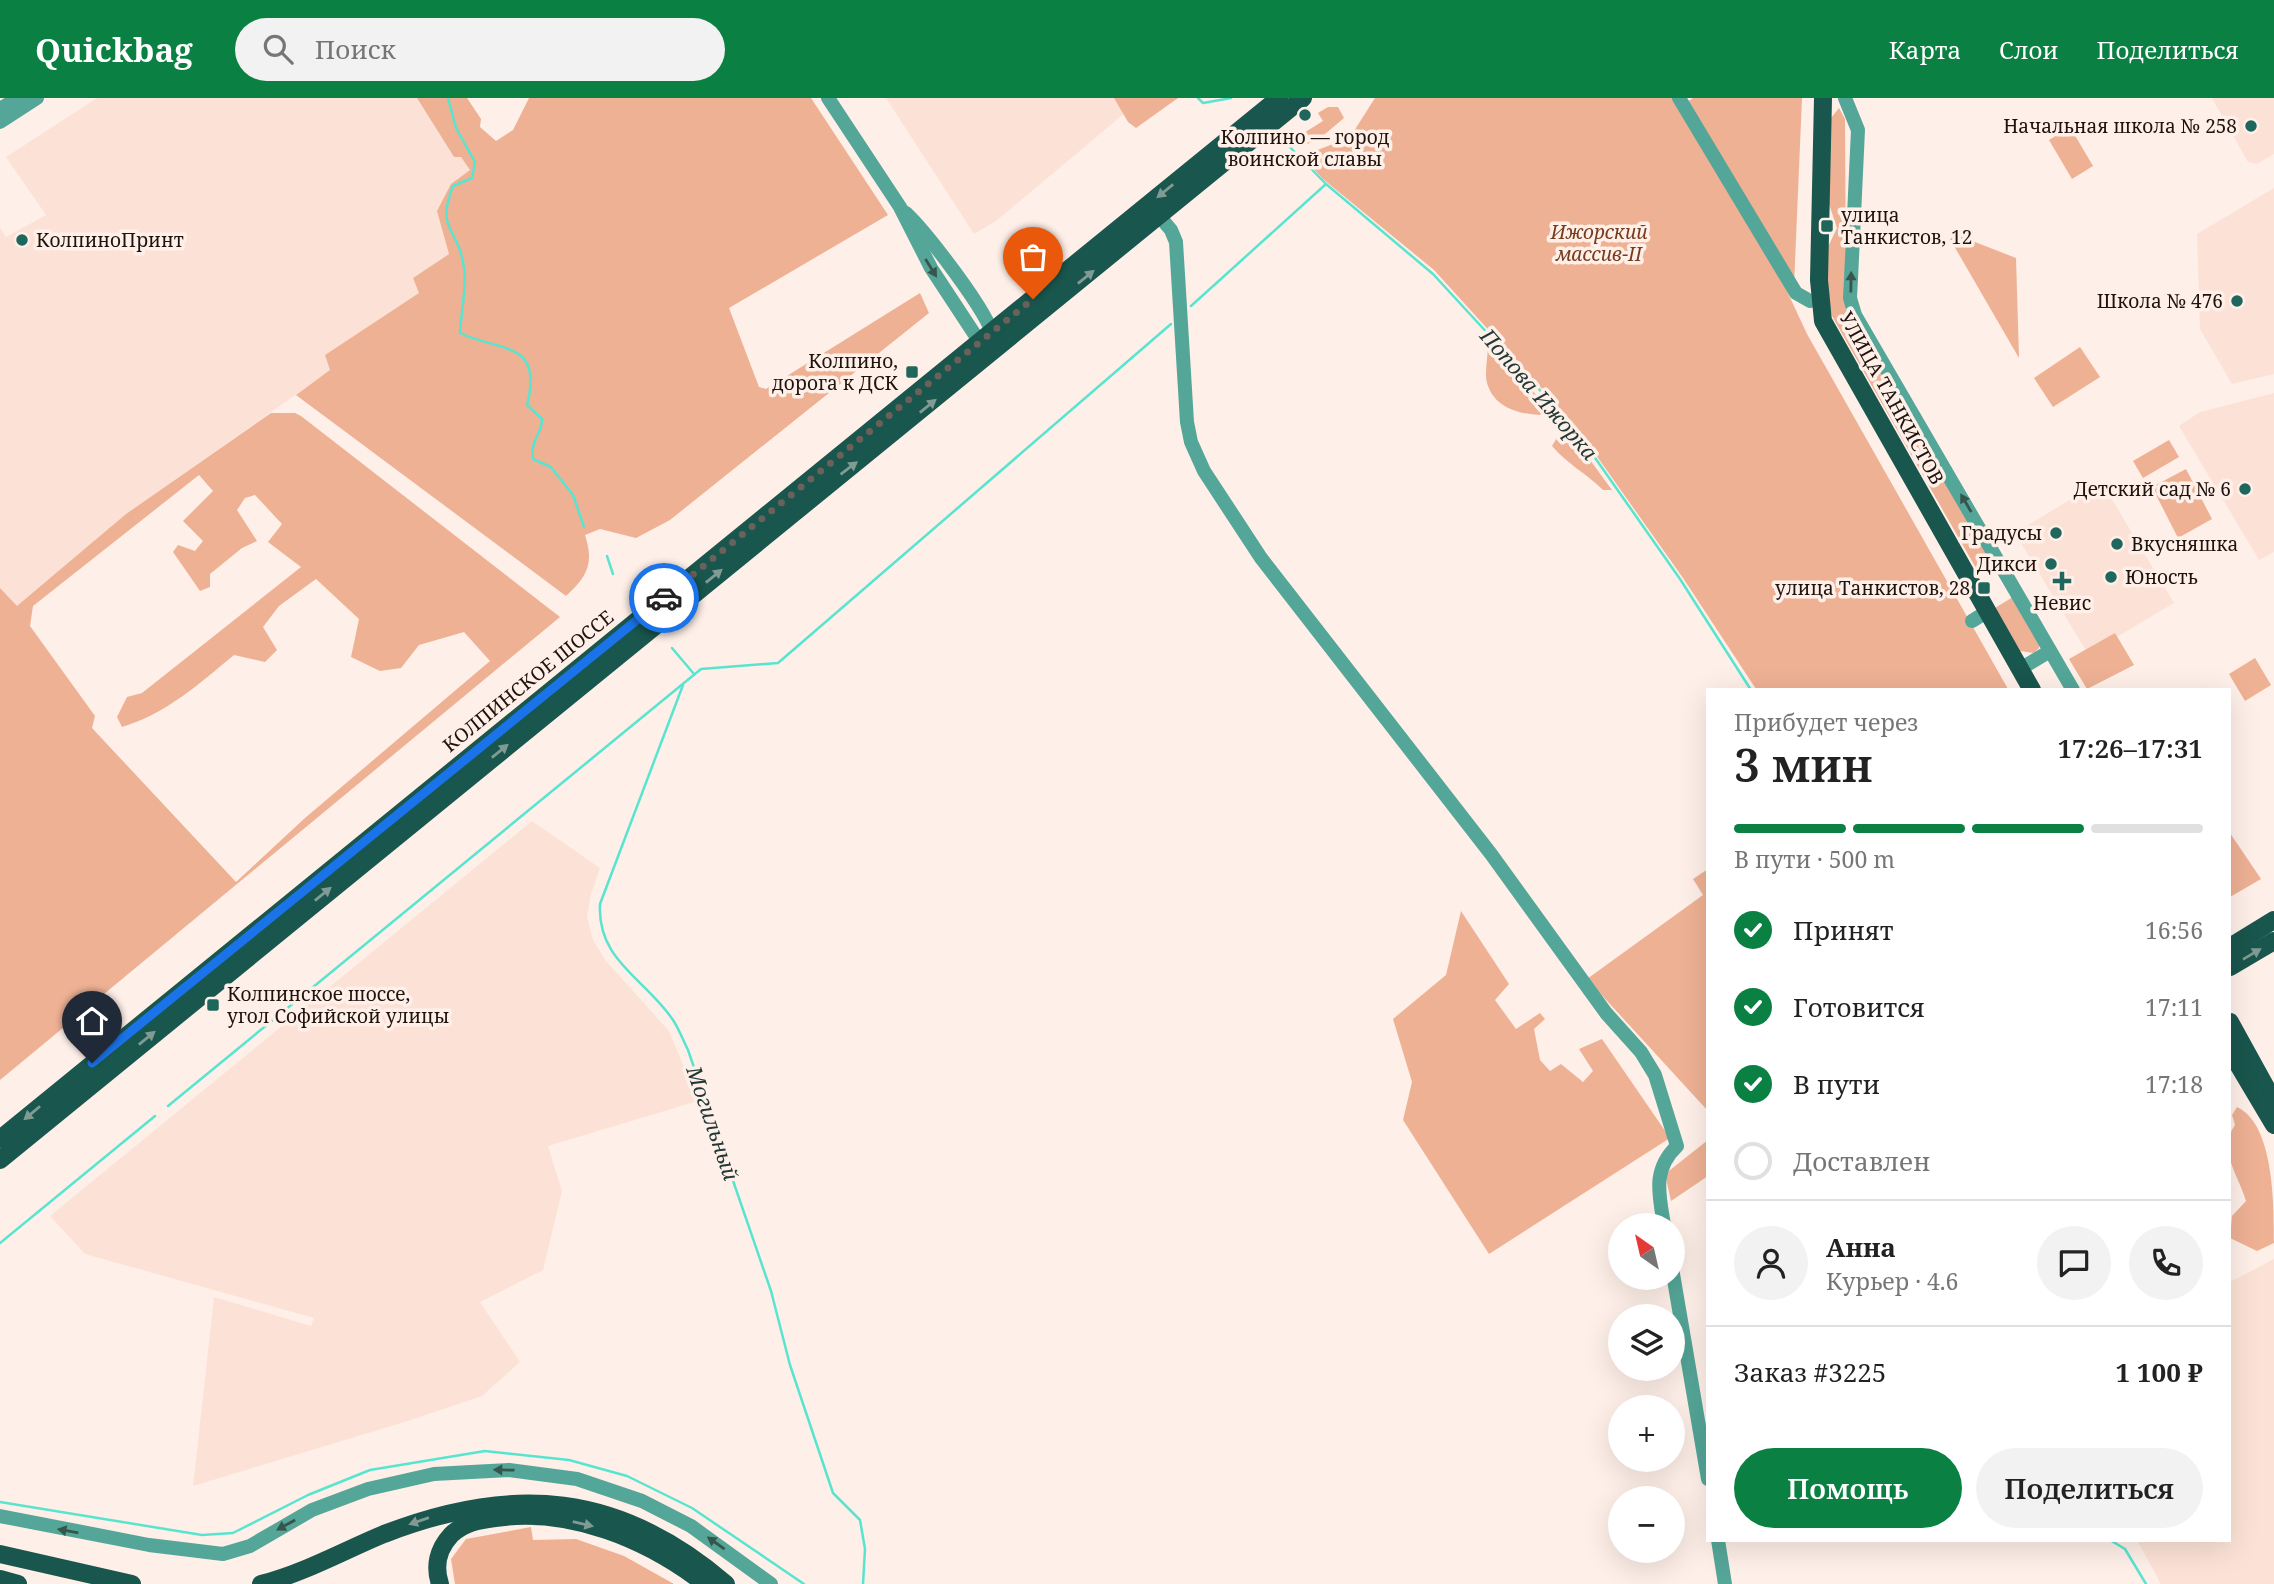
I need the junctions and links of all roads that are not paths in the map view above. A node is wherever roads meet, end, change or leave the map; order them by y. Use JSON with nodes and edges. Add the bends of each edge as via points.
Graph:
{"nodes":[{"id":1,"x":18,"y":98,"type":"edge"},
{"id":2,"x":37,"y":98,"type":"edge"},
{"id":3,"x":828,"y":98,"type":"edge"},
{"id":4,"x":1279,"y":98,"type":"edge"},
{"id":5,"x":1303,"y":98,"type":"edge"},
{"id":6,"x":1679,"y":98,"type":"edge"},
{"id":7,"x":1813,"y":98,"type":"edge"},
{"id":8,"x":1823,"y":98,"type":"edge"},
{"id":9,"x":1844,"y":98,"type":"edge"},
{"id":10,"x":0,"y":109,"type":"edge"},
{"id":11,"x":0,"y":122,"type":"edge"},
{"id":12,"x":1160,"y":217,"type":"junction"},
{"id":13,"x":1810,"y":301,"type":"junction"},
{"id":14,"x":986,"y":336,"type":"junction"},
{"id":15,"x":996,"y":352,"type":"junction"},
{"id":16,"x":2050,"y":651,"type":"junction"},
{"id":17,"x":2016,"y":671,"type":"junction"},
{"id":18,"x":2021,"y":688,"type":"edge"},
{"id":19,"x":2030,"y":688,"type":"edge"},
{"id":20,"x":2072,"y":688,"type":"edge"},
{"id":21,"x":2274,"y":920,"type":"edge"},
{"id":22,"x":2274,"y":941,"type":"edge"},
{"id":23,"x":2231,"y":946,"type":"edge"},
{"id":24,"x":2231,"y":966,"type":"edge"},
{"id":25,"x":2231,"y":1024,"type":"edge"},
{"id":26,"x":2231,"y":1053,"type":"edge"},
{"id":27,"x":2257,"y":1073,"type":"junction"},
{"id":28,"x":2274,"y":1085,"type":"edge"},
{"id":29,"x":2274,"y":1102,"type":"edge"},
{"id":30,"x":2274,"y":1125,"type":"edge"},
{"id":31,"x":0,"y":1139,"type":"edge"},
{"id":32,"x":0,"y":1160,"type":"edge"},
{"id":33,"x":1662,"y":1213,"type":"edge"},
{"id":34,"x":1676,"y":1290,"type":"edge"},
{"id":35,"x":1706,"y":1467,"type":"edge"},
{"id":36,"x":0,"y":1517,"type":"edge"},
{"id":37,"x":1718,"y":1542,"type":"edge"},
{"id":38,"x":0,"y":1554,"type":"edge"},
{"id":39,"x":0,"y":1579,"type":"edge"},
{"id":40,"x":18,"y":1584,"type":"edge"},
{"id":41,"x":132,"y":1584,"type":"edge"},
{"id":42,"x":261,"y":1584,"type":"edge"},
{"id":43,"x":440,"y":1584,"type":"edge"},
{"id":44,"x":705,"y":1584,"type":"edge"},
{"id":45,"x":726,"y":1584,"type":"edge"},
{"id":46,"x":771,"y":1584,"type":"edge"},
{"id":47,"x":1725,"y":1584,"type":"edge"}],
"edges":[{"from":1,"to":10,"type":"street"},
{"from":2,"to":11,"type":"street"},
{"from":3,"to":14,"type":"street","via":[[900,207],[931,268]]},
{"from":4,"to":14,"type":"main road","name":"КОЛПИНСКОЕ ШОССЕ","one_way":true},
{"from":5,"to":12,"type":"main road","name":"КОЛПИНСКОЕ ШОССЕ"},
{"from":6,"to":13,"type":"street","via":[[1796,293]]},
{"from":7,"to":13,"type":"main road","name":"УЛИЦА ТАНКИСТОВ"},
{"from":8,"to":17,"type":"main road","name":"УЛИЦА ТАНКИСТОВ","via":[[1819,280],[1824,321]]},
{"from":16,"to":9,"type":"street","one_way":true,"via":[[1855,315],[1850,288],[1858,130]]},
{"from":15,"to":12,"type":"main road","name":"КОЛПИНСКОЕ ШОССЕ","one_way":true},
{"from":12,"to":33,"type":"street","via":[[1176,242],[1187,422],[1196,455],[1261,558],[1490,854],[1606,1013],[1641,1052],[1655,1075],[1677,1146],[1660,1170],[1657,1185]]},
{"from":13,"to":17,"type":"main road","name":"УЛИЦА ТАНКИСТОВ","via":[[1814,323],[1828,352],[1976,619]]},
{"from":14,"to":15,"type":"street"},
{"from":14,"to":31,"type":"main road","name":"КОЛПИНСКОЕ ШОССЕ","one_way":true},
{"from":32,"to":15,"type":"main road","name":"КОЛПИНСКОЕ ШОССЕ","one_way":true},
{"from":16,"to":17,"type":"street"},
{"from":16,"to":20,"type":"street"},
{"from":17,"to":18,"type":"main road","name":"УЛИЦА ТАНКИСТОВ"},
{"from":17,"to":19,"type":"main road","name":"УЛИЦА ТАНКИСТОВ"},
{"from":21,"to":23,"type":"main road"},
{"from":24,"to":22,"type":"main road","one_way":true},
{"from":25,"to":27,"type":"main road"},
{"from":26,"to":30,"type":"main road"},
{"from":27,"to":28,"type":"street"},
{"from":27,"to":29,"type":"main road"},
{"from":34,"to":35,"type":"street"},
{"from":46,"to":36,"type":"street","one_way":true,"via":[[691,1526],[642,1502],[577,1479],[509,1470],[434,1474],[368,1489],[313,1510],[250,1546],[223,1554]]},
{"from":37,"to":47,"type":"street"},
{"from":38,"to":41,"type":"main road"},
{"from":39,"to":40,"type":"main road"},
{"from":45,"to":42,"type":"main road","one_way":true,"via":[[650,1532],[584,1510],[531,1502],[441,1514]]},
{"from":43,"to":44,"type":"main road","one_way":true,"via":[[437,1562],[441,1548],[455,1531],[466,1524],[506,1517],[559,1519],[601,1528],[662,1554]]}]}
